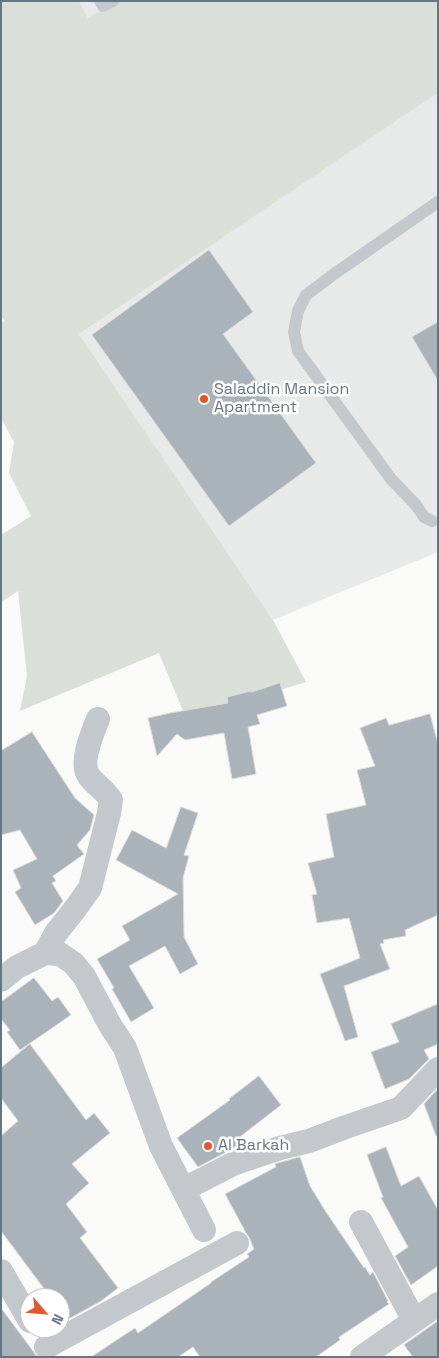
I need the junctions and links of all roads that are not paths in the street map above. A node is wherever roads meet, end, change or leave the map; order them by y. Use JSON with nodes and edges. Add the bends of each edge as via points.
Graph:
{"nodes":[{"id":1,"x":100,"y":1,"type":"edge"},
{"id":2,"x":113,"y":1,"type":"edge"},
{"id":3,"x":438,"y":202,"type":"edge"},
{"id":4,"x":432,"y":521,"type":"dead end"},
{"id":5,"x":98,"y":719,"type":"dead end"},
{"id":6,"x":45,"y":953,"type":"junction"},
{"id":7,"x":1,"y":980,"type":"edge"},
{"id":8,"x":438,"y":1068,"type":"edge"},
{"id":9,"x":184,"y":1189,"type":"junction"},
{"id":10,"x":361,"y":1222,"type":"dead end"},
{"id":11,"x":204,"y":1230,"type":"dead end"},
{"id":12,"x":237,"y":1243,"type":"dead end"},
{"id":13,"x":1,"y":1271,"type":"edge"},
{"id":14,"x":20,"y":1304,"type":"edge"},
{"id":15,"x":438,"y":1304,"type":"edge"},
{"id":16,"x":414,"y":1320,"type":"junction"},
{"id":17,"x":44,"y":1344,"type":"edge"},
{"id":18,"x":362,"y":1357,"type":"edge"}],
"edges":[{"from":1,"to":2,"type":"lane","via":[[105,6]]},
{"from":3,"to":4,"type":"lane","via":[[306,295],[298,311],[294,332],[298,351],[391,479]]},
{"from":5,"to":6,"type":"street","via":[[87,748],[86,771],[111,800],[109,813],[90,888]]},
{"from":6,"to":7,"type":"street","via":[[17,967]]},
{"from":6,"to":9,"type":"street","via":[[60,954],[84,976],[125,1048],[161,1146]]},
{"from":8,"to":9,"type":"street","via":[[401,1108],[309,1141],[235,1162]]},
{"from":9,"to":11,"type":"street"},
{"from":10,"to":16,"type":"street"},
{"from":12,"to":17,"type":"street"},
{"from":13,"to":14,"type":"street"},
{"from":15,"to":16,"type":"street"},
{"from":16,"to":18,"type":"street"}]}
